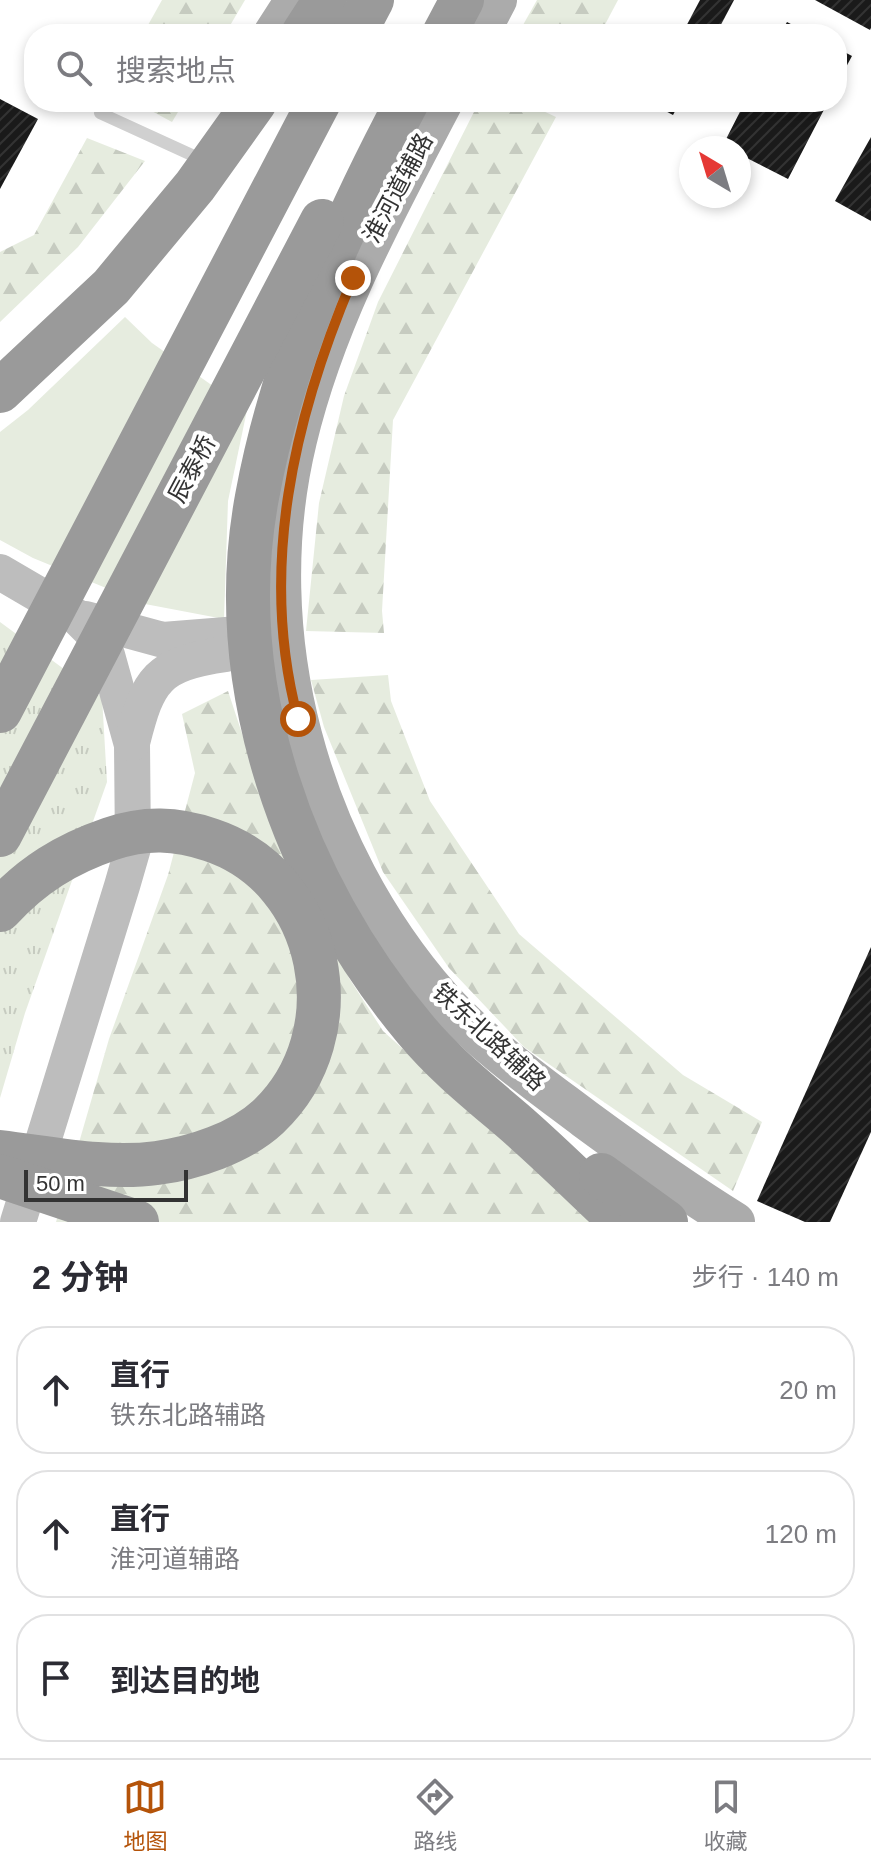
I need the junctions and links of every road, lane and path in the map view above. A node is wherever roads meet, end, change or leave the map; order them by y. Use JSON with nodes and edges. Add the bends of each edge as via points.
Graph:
{"nodes":[{"id":1,"x":295,"y":0,"type":"edge"},
{"id":2,"x":325,"y":0,"type":"edge"},
{"id":3,"x":372,"y":0,"type":"edge"},
{"id":4,"x":437,"y":0,"type":"edge"},
{"id":5,"x":462,"y":0,"type":"edge"},
{"id":6,"x":497,"y":0,"type":"edge"},
{"id":7,"x":279,"y":24,"type":"edge"},
{"id":8,"x":309,"y":24,"type":"edge"},
{"id":9,"x":359,"y":24,"type":"edge"},
{"id":10,"x":424,"y":24,"type":"edge"},
{"id":11,"x":449,"y":24,"type":"edge"},
{"id":12,"x":484,"y":24,"type":"edge"},
{"id":13,"x":223,"y":112,"type":"edge"},
{"id":14,"x":248,"y":112,"type":"edge"},
{"id":15,"x":314,"y":112,"type":"edge"},
{"id":16,"x":379,"y":112,"type":"edge"},
{"id":17,"x":402,"y":112,"type":"edge"},
{"id":18,"x":438,"y":112,"type":"edge"},
{"id":19,"x":100,"y":113,"type":"dead end"},
{"id":20,"x":194,"y":156,"type":"junction"},
{"id":21,"x":0,"y":365,"type":"edge"},
{"id":22,"x":0,"y":391,"type":"edge"},
{"id":23,"x":0,"y":572,"type":"edge"},
{"id":24,"x":77,"y":617,"type":"junction"},
{"id":25,"x":285,"y":638,"type":"junction"},
{"id":26,"x":0,"y":711,"type":"edge"},
{"id":27,"x":132,"y":745,"type":"junction"},
{"id":28,"x":0,"y":835,"type":"edge"},
{"id":29,"x":0,"y":910,"type":"edge"},
{"id":30,"x":513,"y":1122,"type":"junction"},
{"id":31,"x":0,"y":1152,"type":"edge"},
{"id":32,"x":0,"y":1176,"type":"edge"},
{"id":33,"x":18,"y":1222,"type":"edge"},
{"id":34,"x":137,"y":1222,"type":"edge"},
{"id":35,"x":621,"y":1222,"type":"edge"},
{"id":36,"x":666,"y":1222,"type":"edge"},
{"id":37,"x":735,"y":1222,"type":"edge"}],
"edges":[{"from":1,"to":7,"type":"main road"},
{"from":2,"to":8,"type":"highway"},
{"from":3,"to":9,"type":"highway"},
{"from":4,"to":10,"type":"highway"},
{"from":5,"to":11,"type":"highway"},
{"from":6,"to":12,"type":"main road"},
{"from":13,"to":20,"type":"main road"},
{"from":14,"to":22,"type":"highway","via":[[111,287]]},
{"from":15,"to":26,"type":"highway"},
{"from":16,"to":28,"type":"highway","name":"辰泰桥"},
{"from":17,"to":30,"type":"highway","via":[[328,271],[272,433],[251,558],[249,618],[256,687],[293,827],[345,932],[415,1029]]},
{"from":18,"to":25,"type":"main road","name":"淮河道辅路","via":[[365,251],[305,414],[283,527]]},
{"from":19,"to":20,"type":"lane"},
{"from":20,"to":21,"type":"main road","via":[[94,280]]},
{"from":23,"to":24,"type":"street"},
{"from":24,"to":25,"type":"street","via":[[163,640]]},
{"from":24,"to":27,"type":"street","via":[[107,655]]},
{"from":25,"to":27,"type":"street","via":[[170,670],[152,683],[143,699]]},
{"from":25,"to":37,"type":"main road","name":"铁东北路辅路","via":[[292,698],[336,833],[390,931],[442,999],[522,1072],[681,1189]]},
{"from":27,"to":33,"type":"street","via":[[133,848]]},
{"from":29,"to":31,"type":"highway","via":[[65,855],[138,830],[187,831],[236,848],[283,888],[308,933],[319,986],[315,1037],[291,1090],[267,1118],[232,1141],[157,1163],[105,1164]]},
{"from":30,"to":35,"type":"highway"},
{"from":30,"to":36,"type":"highway","via":[[585,1163]]},
{"from":32,"to":34,"type":"highway"}]}
